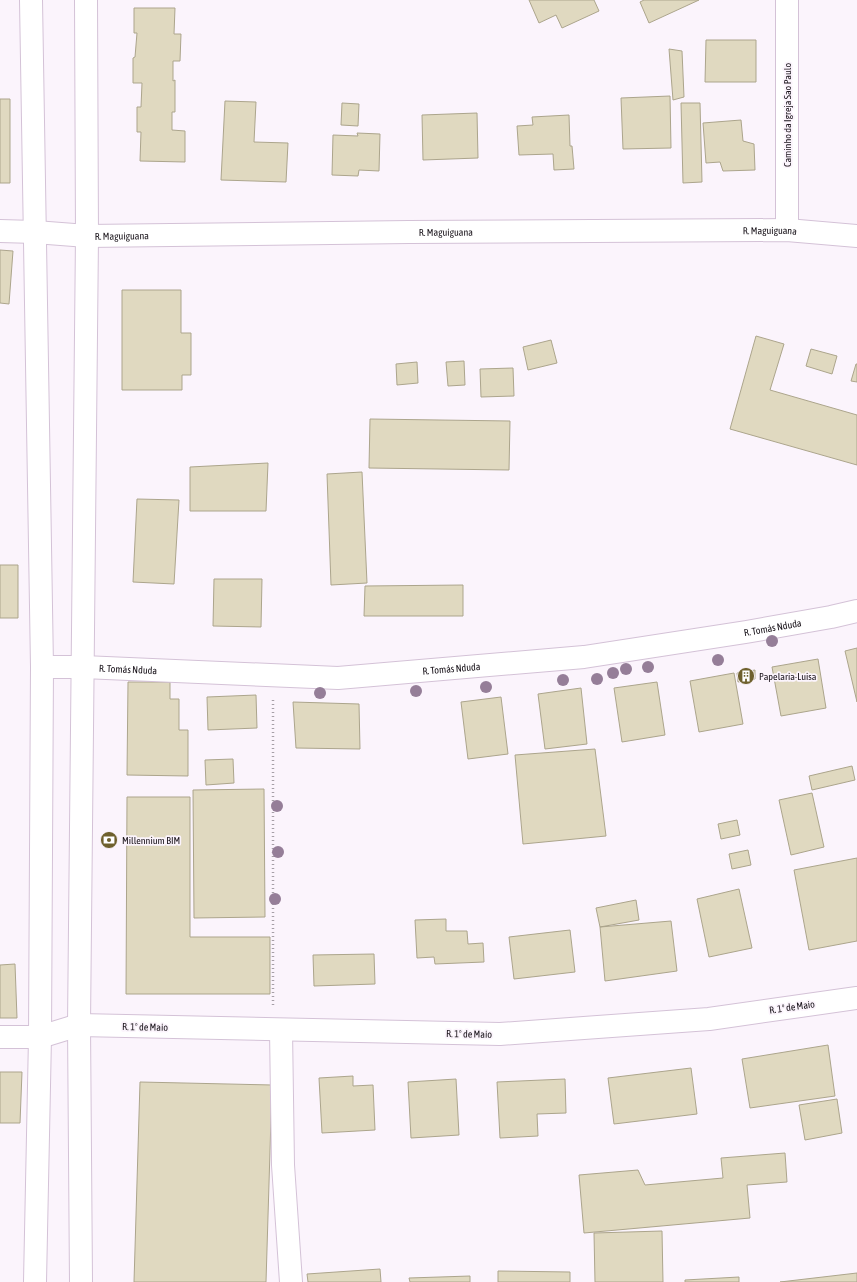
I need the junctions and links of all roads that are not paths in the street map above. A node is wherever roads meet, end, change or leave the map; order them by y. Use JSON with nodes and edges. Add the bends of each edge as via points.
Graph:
{"nodes":[{"id":1,"x":31,"y":0,"type":"edge"},
{"id":2,"x":86,"y":0,"type":"edge"},
{"id":3,"x":787,"y":0,"type":"edge"},
{"id":4,"x":787,"y":230,"type":"junction"},
{"id":5,"x":0,"y":231,"type":"edge"},
{"id":6,"x":35,"y":232,"type":"junction"},
{"id":7,"x":87,"y":236,"type":"junction"},
{"id":8,"x":857,"y":236,"type":"edge"},
{"id":9,"x":857,"y":611,"type":"edge"},
{"id":10,"x":42,"y":667,"type":"junction"},
{"id":11,"x":83,"y":667,"type":"junction"},
{"id":12,"x":857,"y":998,"type":"edge"},
{"id":13,"x":79,"y":1025,"type":"junction"},
{"id":14,"x":281,"y":1030,"type":"junction"},
{"id":15,"x":0,"y":1037,"type":"edge"},
{"id":16,"x":40,"y":1037,"type":"junction"},
{"id":17,"x":35,"y":1282,"type":"edge"},
{"id":18,"x":81,"y":1282,"type":"edge"},
{"id":19,"x":291,"y":1282,"type":"edge"}],
"edges":[{"from":1,"to":6,"type":"street"},
{"from":2,"to":7,"type":"street"},
{"from":3,"to":4,"type":"street","name":"Caminho da Igreja Sao Paulo"},
{"from":4,"to":7,"type":"street","name":"R. Maguiguana"},
{"from":4,"to":8,"type":"street","name":"R. Maguiguana"},
{"from":5,"to":6,"type":"street","name":"R. Maguiguana"},
{"from":6,"to":7,"type":"street","name":"R. Maguiguana"},
{"from":6,"to":10,"type":"street"},
{"from":7,"to":11,"type":"street"},
{"from":9,"to":11,"type":"street","name":"R. Tomás Nduda","via":[[754,631],[584,657],[338,678]]},
{"from":10,"to":11,"type":"street","name":"R. Tomás Nduda"},
{"from":10,"to":16,"type":"street"},
{"from":11,"to":13,"type":"street"},
{"from":12,"to":14,"type":"street","name":"R. 1º de Maio","via":[[708,1019],[500,1034]]},
{"from":13,"to":14,"type":"street","name":"R. 1º de Maio"},
{"from":13,"to":16,"type":"street","name":"R. 1º de Maio"},
{"from":13,"to":18,"type":"street"},
{"from":14,"to":19,"type":"street","via":[[283,1165]]},
{"from":15,"to":16,"type":"street"},
{"from":16,"to":17,"type":"street"}]}
